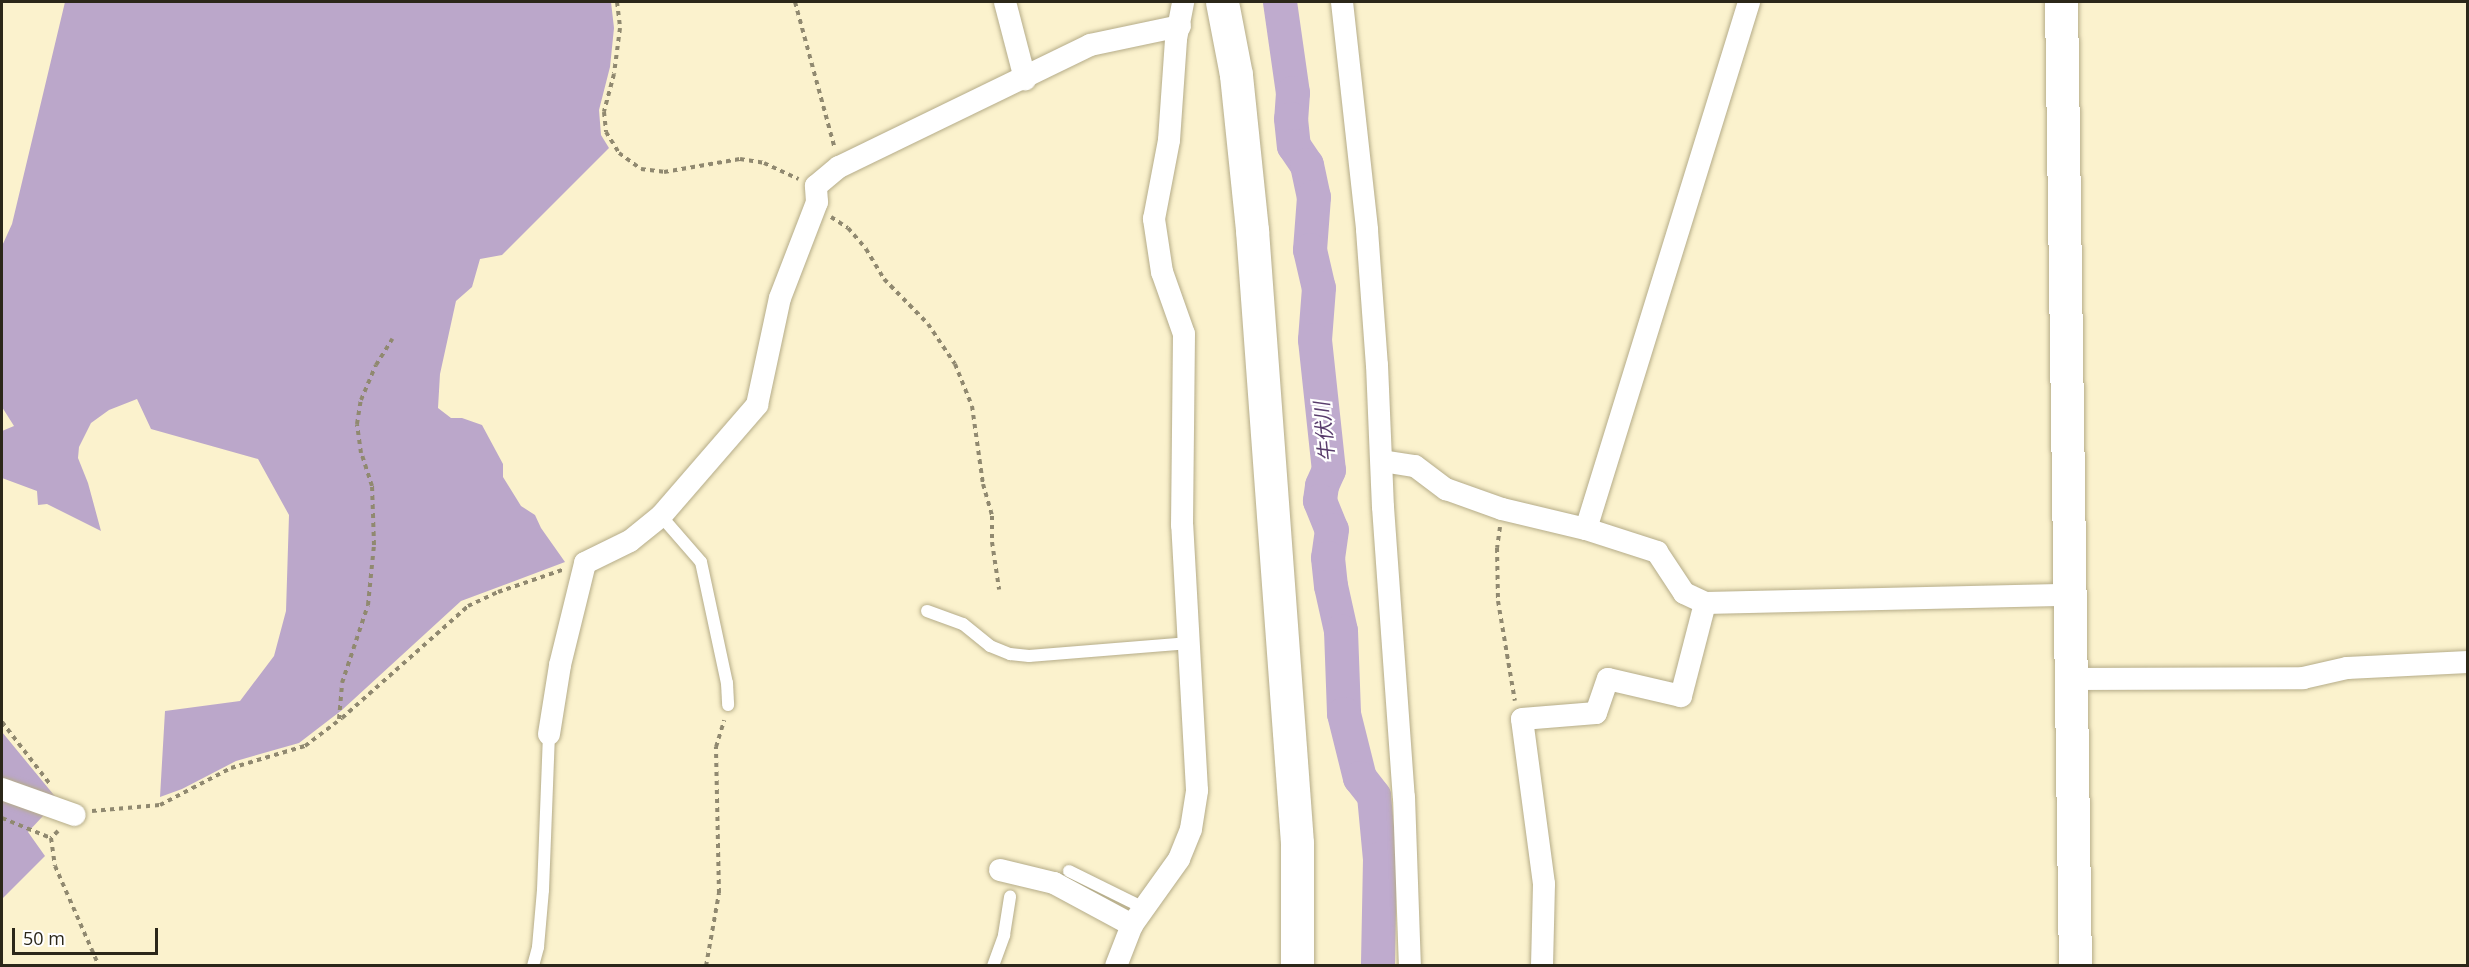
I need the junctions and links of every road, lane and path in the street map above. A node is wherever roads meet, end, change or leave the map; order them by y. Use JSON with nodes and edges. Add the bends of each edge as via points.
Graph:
{"nodes":[{"id":1,"x":617,"y":2,"type":"edge"},
{"id":2,"x":795,"y":2,"type":"edge"},
{"id":3,"x":1005,"y":2,"type":"edge"},
{"id":4,"x":1183,"y":2,"type":"edge"},
{"id":5,"x":1222,"y":2,"type":"edge"},
{"id":6,"x":1342,"y":2,"type":"edge"},
{"id":7,"x":1749,"y":2,"type":"edge"},
{"id":8,"x":2061,"y":2,"type":"edge"},
{"id":9,"x":1180,"y":26,"type":"junction"},
{"id":10,"x":1025,"y":80,"type":"junction"},
{"id":11,"x":840,"y":168,"type":"junction"},
{"id":12,"x":816,"y":194,"type":"junction"},
{"id":13,"x":392,"y":339,"type":"dead end"},
{"id":14,"x":1382,"y":461,"type":"junction"},
{"id":15,"x":1502,"y":509,"type":"junction"},
{"id":16,"x":661,"y":516,"type":"junction"},
{"id":17,"x":1586,"y":529,"type":"junction"},
{"id":18,"x":585,"y":562,"type":"junction"},
{"id":19,"x":999,"y":589,"type":"dead end"},
{"id":20,"x":2070,"y":595,"type":"junction"},
{"id":21,"x":1705,"y":603,"type":"junction"},
{"id":22,"x":927,"y":611,"type":"dead end"},
{"id":23,"x":1189,"y":643,"type":"junction"},
{"id":24,"x":2468,"y":662,"type":"edge"},
{"id":25,"x":2070,"y":679,"type":"junction"},
{"id":26,"x":728,"y":705,"type":"joint"},
{"id":27,"x":1522,"y":719,"type":"junction"},
{"id":28,"x":339,"y":720,"type":"junction"},
{"id":29,"x":2,"y":722,"type":"edge"},
{"id":30,"x":549,"y":734,"type":"joint"},
{"id":31,"x":2,"y":789,"type":"edge"},
{"id":32,"x":75,"y":815,"type":"junction"},
{"id":33,"x":2,"y":818,"type":"edge"},
{"id":34,"x":51,"y":838,"type":"junction"},
{"id":35,"x":1000,"y":870,"type":"dead end"},
{"id":36,"x":1069,"y":871,"type":"dead end"},
{"id":37,"x":1010,"y":896,"type":"dead end"},
{"id":38,"x":1138,"y":917,"type":"junction"},
{"id":39,"x":99,"y":966,"type":"edge"},
{"id":40,"x":533,"y":966,"type":"edge"},
{"id":41,"x":706,"y":966,"type":"edge"},
{"id":42,"x":993,"y":966,"type":"edge"},
{"id":43,"x":1116,"y":966,"type":"edge"},
{"id":44,"x":1298,"y":966,"type":"edge"},
{"id":45,"x":1410,"y":966,"type":"edge"},
{"id":46,"x":1542,"y":966,"type":"edge"},
{"id":47,"x":2075,"y":966,"type":"edge"}],
"edges":[{"from":1,"to":12,"type":"path","via":[[620,28],[604,112],[606,132],[619,153],[641,169],[664,172],[740,159],[764,163]]},
{"from":2,"to":11,"type":"path"},
{"from":3,"to":10,"type":"street"},
{"from":4,"to":9,"type":"street"},
{"from":5,"to":44,"type":"street","via":[[1236,75],[1252,230],[1297,843]]},
{"from":6,"to":14,"type":"street","via":[[1366,231]]},
{"from":7,"to":17,"type":"street"},
{"from":8,"to":20,"type":"street"},
{"from":9,"to":10,"type":"street","via":[[1090,45]]},
{"from":9,"to":23,"type":"street","via":[[1169,140],[1155,219],[1162,272],[1184,334],[1182,525]]},
{"from":10,"to":11,"type":"street"},
{"from":11,"to":12,"type":"street"},
{"from":12,"to":16,"type":"street","via":[[780,298],[758,405]]},
{"from":12,"to":19,"type":"path","via":[[866,249],[884,279],[928,324],[955,364],[972,406],[983,484],[992,516]]},
{"from":13,"to":28,"type":"path","via":[[376,365],[357,424],[372,486],[374,545],[368,605],[342,683]]},
{"from":14,"to":15,"type":"street","via":[[1415,466],[1446,489]]},
{"from":14,"to":45,"type":"street","via":[[1404,797]]},
{"from":15,"to":17,"type":"street"},
{"from":15,"to":27,"type":"path","via":[[1497,601]]},
{"from":16,"to":18,"type":"street","via":[[630,541]]},
{"from":16,"to":26,"type":"lane","via":[[701,562]]},
{"from":17,"to":21,"type":"street","via":[[1657,552],[1684,594]]},
{"from":18,"to":28,"type":"path","via":[[468,606]]},
{"from":18,"to":30,"type":"street","via":[[560,665]]},
{"from":20,"to":21,"type":"street"},
{"from":20,"to":25,"type":"street"},
{"from":21,"to":27,"type":"street","via":[[1681,696],[1608,679],[1596,713]]},
{"from":22,"to":23,"type":"lane","via":[[963,624],[990,646],[1010,654],[1029,656]]},
{"from":23,"to":38,"type":"street","via":[[1197,790],[1191,829],[1179,859]]},
{"from":24,"to":25,"type":"street","via":[[2347,668],[2303,678]]},
{"from":25,"to":47,"type":"street"},
{"from":26,"to":41,"type":"path","via":[[716,747],[719,893]]},
{"from":27,"to":46,"type":"street","via":[[1544,884]]},
{"from":28,"to":32,"type":"path","via":[[305,746],[231,768],[160,805],[106,808]]},
{"from":29,"to":32,"type":"path"},
{"from":30,"to":40,"type":"lane","via":[[543,890]]},
{"from":31,"to":32,"type":"street"},
{"from":32,"to":34,"type":"path"},
{"from":33,"to":34,"type":"path"},
{"from":34,"to":39,"type":"path","via":[[55,866]]},
{"from":35,"to":38,"type":"street","via":[[1054,883]]},
{"from":36,"to":38,"type":"lane"},
{"from":37,"to":42,"type":"lane","via":[[1004,935]]},
{"from":38,"to":43,"type":"street"}]}
